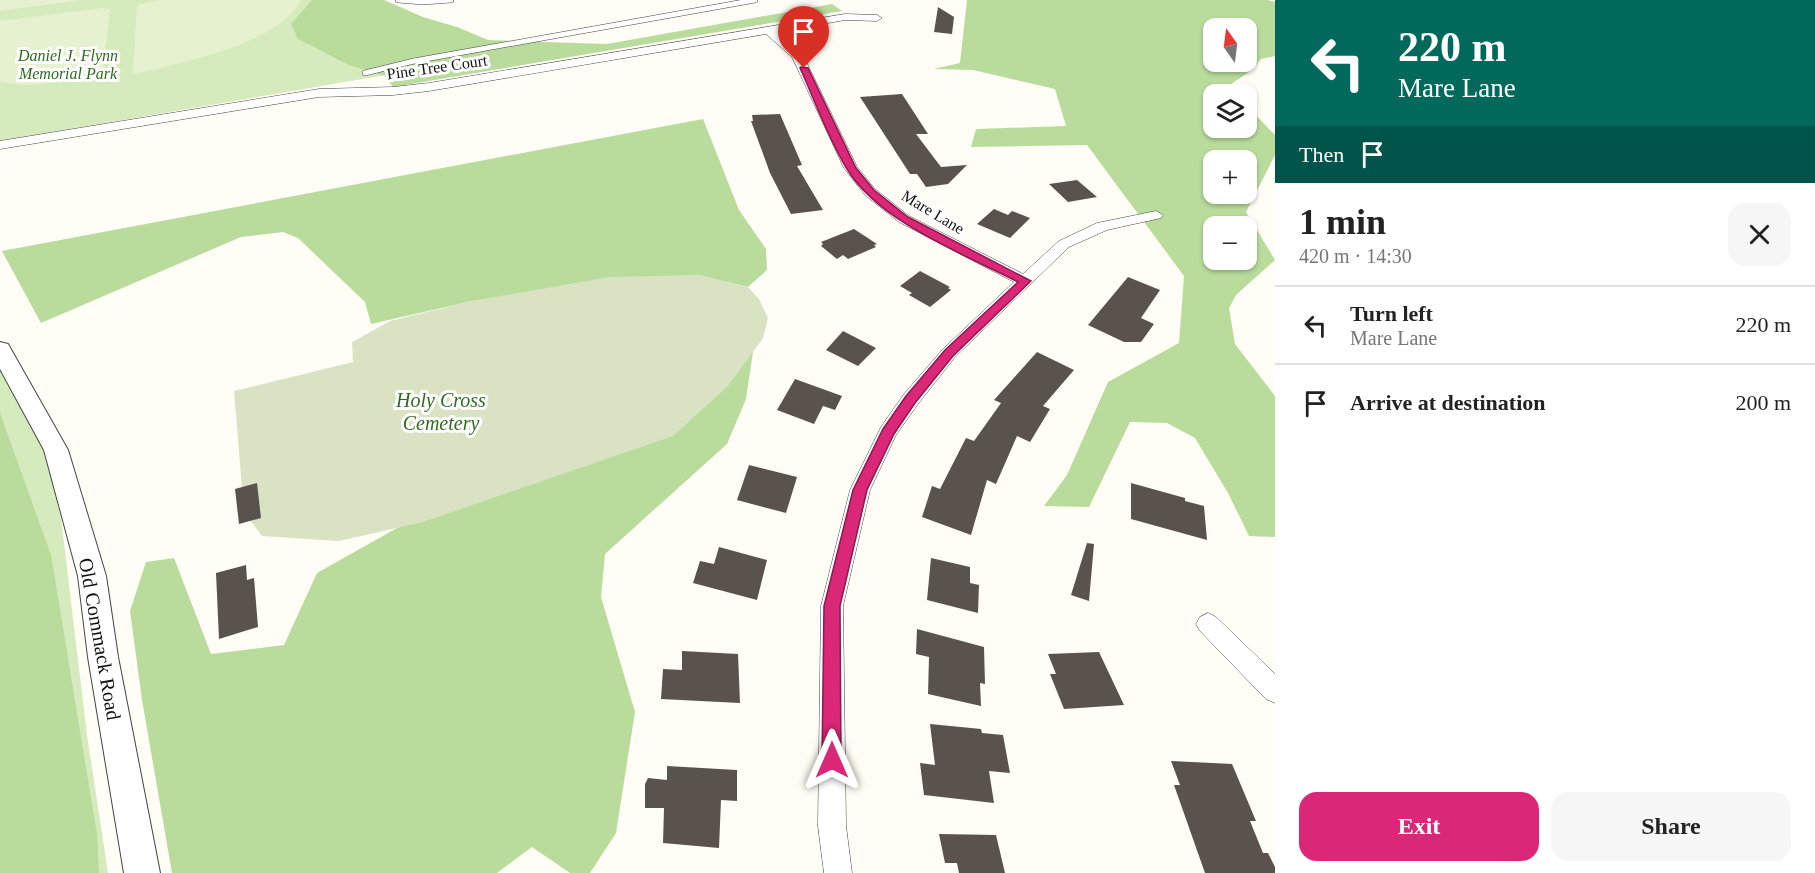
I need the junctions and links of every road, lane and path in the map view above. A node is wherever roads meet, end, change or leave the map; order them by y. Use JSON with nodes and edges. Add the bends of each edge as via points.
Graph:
{"nodes":[{"id":1,"x":398,"y":0,"type":"edge"},
{"id":2,"x":451,"y":0,"type":"edge"},
{"id":3,"x":755,"y":0,"type":"edge"},
{"id":4,"x":877,"y":18,"type":"dead end"},
{"id":5,"x":768,"y":30,"type":"junction"},
{"id":6,"x":365,"y":73,"type":"dead end"},
{"id":7,"x":0,"y":145,"type":"edge"},
{"id":8,"x":1156,"y":215,"type":"dead end"},
{"id":9,"x":1025,"y":281,"type":"junction"},
{"id":10,"x":0,"y":349,"type":"edge"},
{"id":11,"x":1208,"y":624,"type":"dead end"},
{"id":12,"x":1275,"y":691,"type":"edge"},
{"id":13,"x":142,"y":873,"type":"edge"},
{"id":14,"x":838,"y":873,"type":"edge"}],
"edges":[{"from":1,"to":2,"type":"lane"},
{"from":3,"to":6,"type":"lane"},
{"from":4,"to":5,"type":"street","name":"Pine Tree Court","via":[[845,17]]},
{"from":5,"to":7,"type":"street","name":"Pine Tree Court","via":[[429,87],[319,93]]},
{"from":5,"to":9,"type":"street","name":"Mare Lane","via":[[797,54],[851,168],[870,192],[904,219]]},
{"from":8,"to":9,"type":"street","via":[[1102,226],[1064,244]]},
{"from":9,"to":14,"type":"street","via":[[949,353],[910,399],[888,432],[860,490],[832,606],[832,826]]},
{"from":10,"to":13,"type":"street","name":"Old Commack Road","via":[[56,450],[92,576]]},
{"from":11,"to":12,"type":"street"}]}
